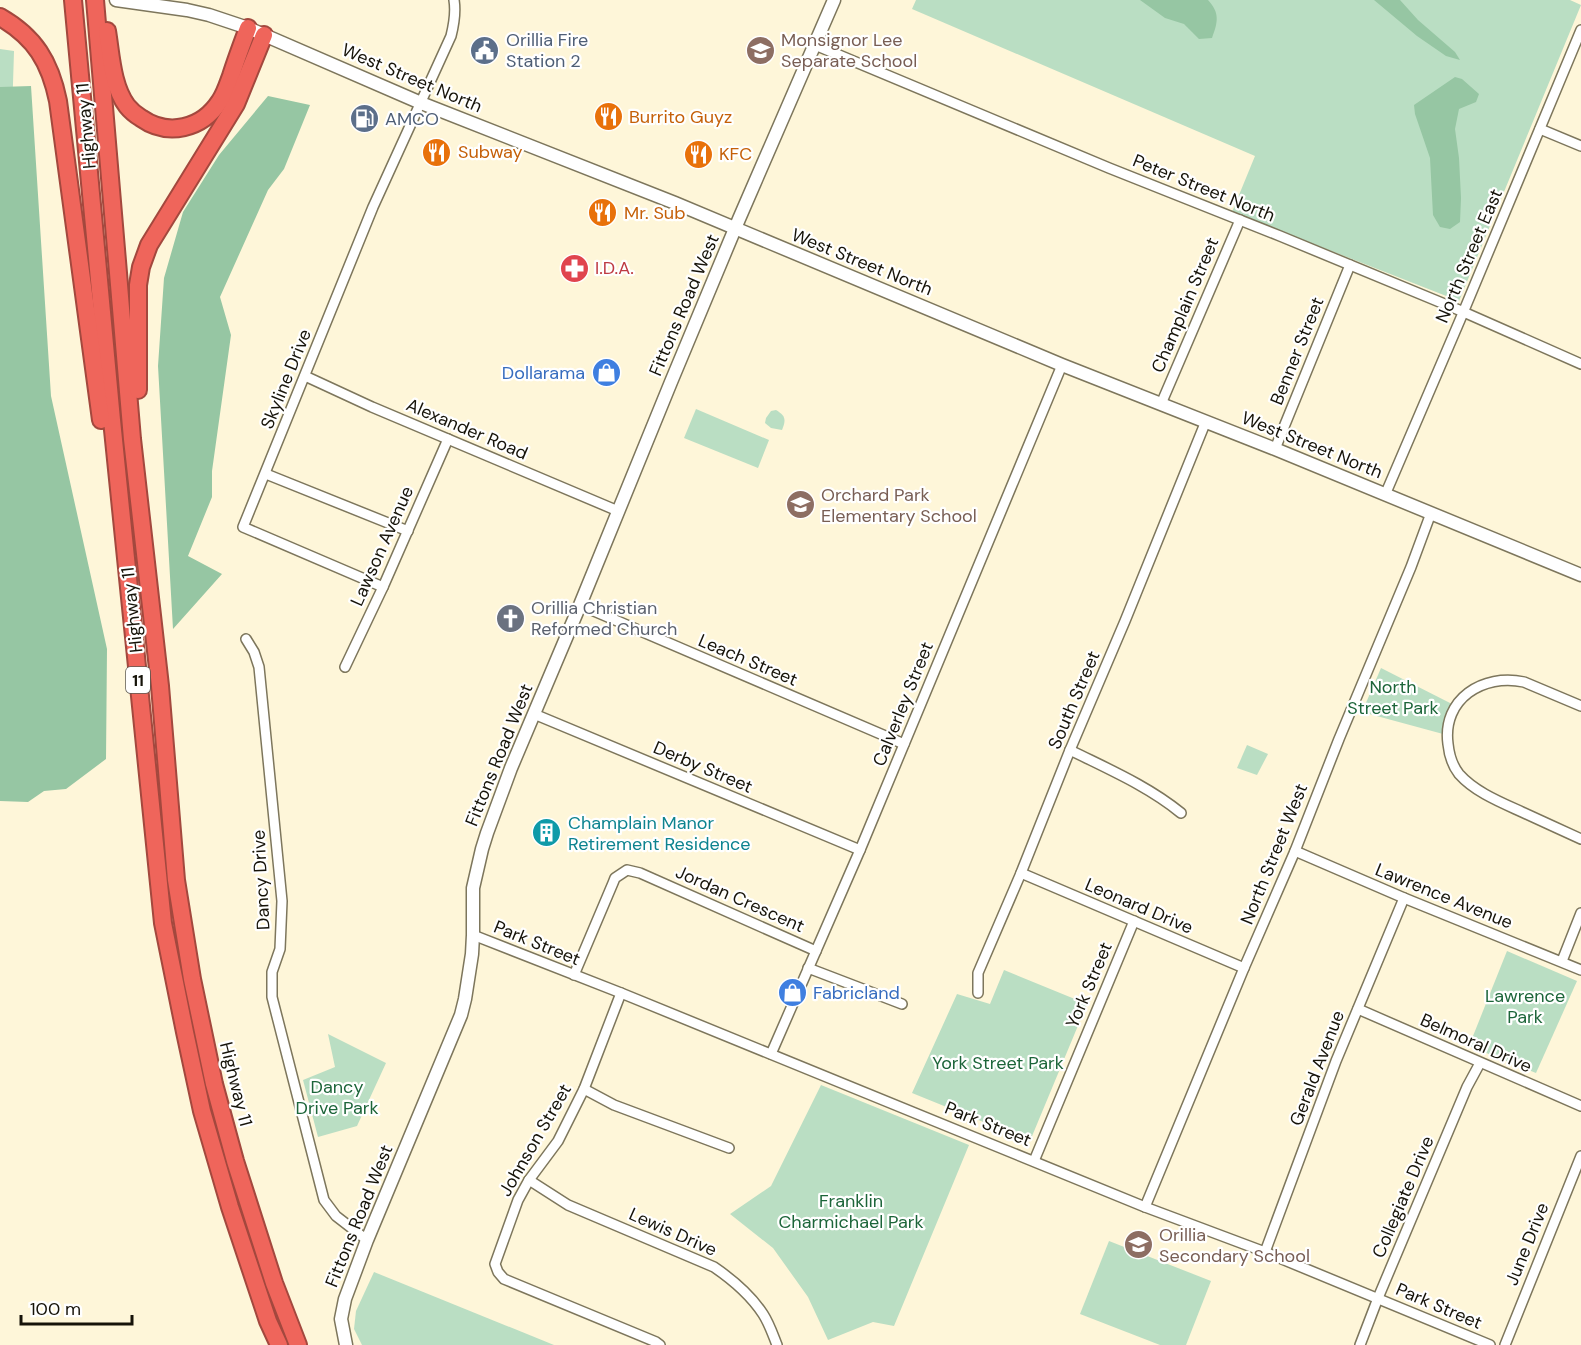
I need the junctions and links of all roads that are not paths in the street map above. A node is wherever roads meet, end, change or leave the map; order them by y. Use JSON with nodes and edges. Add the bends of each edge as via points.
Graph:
{"nodes":[{"id":1,"x":74,"y":0,"type":"edge"},
{"id":2,"x":95,"y":0,"type":"edge"},
{"id":3,"x":102,"y":0,"type":"edge"},
{"id":4,"x":454,"y":0,"type":"edge"},
{"id":5,"x":834,"y":0,"type":"edge"},
{"id":6,"x":120,"y":1,"type":"edge"},
{"id":7,"x":0,"y":17,"type":"edge"},
{"id":8,"x":248,"y":28,"type":"junction"},
{"id":9,"x":1581,"y":30,"type":"edge"},
{"id":10,"x":264,"y":35,"type":"junction"},
{"id":11,"x":815,"y":45,"type":"junction"},
{"id":12,"x":421,"y":103,"type":"junction"},
{"id":13,"x":1540,"y":129,"type":"junction"},
{"id":14,"x":1581,"y":146,"type":"edge"},
{"id":15,"x":1240,"y":220,"type":"junction"},
{"id":16,"x":735,"y":230,"type":"junction"},
{"id":17,"x":1350,"y":265,"type":"junction"},
{"id":18,"x":1463,"y":312,"type":"junction"},
{"id":19,"x":1581,"y":364,"type":"edge"},
{"id":20,"x":1062,"y":365,"type":"junction"},
{"id":21,"x":305,"y":376,"type":"junction"},
{"id":22,"x":1161,"y":404,"type":"junction"},
{"id":23,"x":1206,"y":421,"type":"junction"},
{"id":24,"x":132,"y":439,"type":"junction"},
{"id":25,"x":448,"y":439,"type":"junction"},
{"id":26,"x":1275,"y":449,"type":"junction"},
{"id":27,"x":266,"y":474,"type":"junction"},
{"id":28,"x":118,"y":485,"type":"junction"},
{"id":29,"x":1385,"y":495,"type":"junction"},
{"id":30,"x":618,"y":511,"type":"junction"},
{"id":31,"x":1431,"y":513,"type":"junction"},
{"id":32,"x":408,"y":531,"type":"junction"},
{"id":33,"x":1581,"y":575,"type":"edge"},
{"id":34,"x":383,"y":587,"type":"junction"},
{"id":35,"x":580,"y":605,"type":"junction"},
{"id":36,"x":246,"y":639,"type":"dead end"},
{"id":37,"x":345,"y":667,"type":"dead end"},
{"id":38,"x":1581,"y":706,"type":"edge"},
{"id":39,"x":534,"y":714,"type":"junction"},
{"id":40,"x":904,"y":744,"type":"junction"},
{"id":41,"x":1070,"y":750,"type":"junction"},
{"id":42,"x":1181,"y":813,"type":"dead end"},
{"id":43,"x":1581,"y":839,"type":"edge"},
{"id":44,"x":860,"y":850,"type":"junction"},
{"id":45,"x":1295,"y":851,"type":"junction"},
{"id":46,"x":1021,"y":873,"type":"junction"},
{"id":47,"x":1404,"y":898,"type":"junction"},
{"id":48,"x":1581,"y":913,"type":"edge"},
{"id":49,"x":1134,"y":921,"type":"junction"},
{"id":50,"x":473,"y":935,"type":"junction"},
{"id":51,"x":816,"y":951,"type":"junction"},
{"id":52,"x":1562,"y":962,"type":"junction"},
{"id":53,"x":808,"y":968,"type":"junction"},
{"id":54,"x":1244,"y":968,"type":"junction"},
{"id":55,"x":1581,"y":970,"type":"edge"},
{"id":56,"x":574,"y":975,"type":"junction"},
{"id":57,"x":621,"y":993,"type":"junction"},
{"id":58,"x":978,"y":993,"type":"dead end"},
{"id":59,"x":902,"y":1004,"type":"dead end"},
{"id":60,"x":1358,"y":1009,"type":"junction"},
{"id":61,"x":771,"y":1054,"type":"junction"},
{"id":62,"x":1480,"y":1063,"type":"junction"},
{"id":63,"x":584,"y":1089,"type":"junction"},
{"id":64,"x":1581,"y":1106,"type":"edge"},
{"id":65,"x":729,"y":1148,"type":"dead end"},
{"id":66,"x":1581,"y":1156,"type":"edge"},
{"id":67,"x":1034,"y":1161,"type":"junction"},
{"id":68,"x":529,"y":1180,"type":"junction"},
{"id":69,"x":1145,"y":1207,"type":"junction"},
{"id":70,"x":367,"y":1240,"type":"junction"},
{"id":71,"x":1265,"y":1252,"type":"junction"},
{"id":72,"x":1378,"y":1298,"type":"junction"},
{"id":73,"x":279,"y":1345,"type":"edge"},
{"id":74,"x":298,"y":1345,"type":"edge"},
{"id":75,"x":346,"y":1345,"type":"edge"},
{"id":76,"x":660,"y":1345,"type":"edge"},
{"id":77,"x":777,"y":1345,"type":"edge"},
{"id":78,"x":1360,"y":1345,"type":"edge"},
{"id":79,"x":1490,"y":1345,"type":"edge"},
{"id":80,"x":1504,"y":1345,"type":"edge"}],
"edges":[{"from":1,"to":28,"type":"highway","name":"Highway 11","number":"11"},
{"from":2,"to":24,"type":"highway","name":"Highway 11","number":"11"},
{"from":3,"to":8,"type":"highway","via":[[121,94],[127,106],[140,117],[165,129],[198,123],[220,101]]},
{"from":4,"to":12,"type":"street","name":"Skyline Drive","via":[[451,36]]},
{"from":5,"to":11,"type":"main road","name":"Fittons Road West"},
{"from":6,"to":8,"type":"main road","name":"West Street North","via":[[187,10]]},
{"from":7,"to":28,"type":"highway","via":[[30,39],[42,54],[55,86],[104,446]]},
{"from":8,"to":10,"type":"main road","name":"West Street North"},
{"from":9,"to":13,"type":"street","name":"North Street East"},
{"from":10,"to":12,"type":"main road","name":"West Street North"},
{"from":10,"to":24,"type":"highway","via":[[236,104],[149,245],[141,267],[138,419]]},
{"from":11,"to":15,"type":"street","name":"Peter Street North"},
{"from":11,"to":16,"type":"main road","name":"Fittons Road West"},
{"from":12,"to":16,"type":"main road","name":"West Street North"},
{"from":12,"to":21,"type":"street","name":"Skyline Drive"},
{"from":13,"to":14,"type":"street"},
{"from":13,"to":18,"type":"street","name":"North Street East"},
{"from":15,"to":17,"type":"street","name":"Peter Street North"},
{"from":15,"to":22,"type":"street","name":"Champlain Street"},
{"from":16,"to":20,"type":"main road","name":"West Street North"},
{"from":16,"to":30,"type":"main road","name":"Fittons Road West"},
{"from":17,"to":18,"type":"street","name":"Peter Street North"},
{"from":17,"to":26,"type":"street","name":"Benner Street"},
{"from":18,"to":19,"type":"street","name":"Peter Street North"},
{"from":18,"to":29,"type":"street","name":"North Street East"},
{"from":20,"to":22,"type":"main road","name":"West Street North"},
{"from":20,"to":40,"type":"street","name":"Calverley Street"},
{"from":21,"to":25,"type":"street","name":"Alexander Road"},
{"from":21,"to":27,"type":"street","name":"Skyline Drive"},
{"from":22,"to":23,"type":"main road","name":"West Street North"},
{"from":23,"to":26,"type":"main road","name":"West Street North"},
{"from":23,"to":41,"type":"street","name":"South Street"},
{"from":24,"to":74,"type":"highway","name":"Highway 11","number":"11","via":[[160,686],[176,880],[192,979],[235,1161]]},
{"from":25,"to":30,"type":"street","name":"Alexander Road"},
{"from":25,"to":32,"type":"street","name":"Lawson Avenue"},
{"from":26,"to":29,"type":"main road","name":"West Street North"},
{"from":27,"to":32,"type":"street"},
{"from":27,"to":34,"type":"street","name":"Skyline Drive","via":[[243,527]]},
{"from":28,"to":73,"type":"highway","name":"Highway 11","number":"11","via":[[163,923],[202,1111],[230,1207]]},
{"from":29,"to":31,"type":"main road","name":"West Street North"},
{"from":30,"to":35,"type":"main road","name":"Fittons Road West"},
{"from":31,"to":33,"type":"main road","name":"West Street North"},
{"from":31,"to":45,"type":"street","name":"North Street West"},
{"from":32,"to":34,"type":"street","name":"Lawson Avenue"},
{"from":34,"to":37,"type":"street","name":"Lawson Avenue"},
{"from":35,"to":39,"type":"main road","name":"Fittons Road West"},
{"from":35,"to":40,"type":"street","name":"Leach Street"},
{"from":36,"to":70,"type":"street","name":"Dancy Drive","via":[[259,667],[282,901],[272,997],[324,1200],[336,1216]]},
{"from":38,"to":43,"type":"street","via":[[1524,682],[1491,682],[1463,697],[1448,725],[1447,737],[1451,759],[1466,781]]},
{"from":39,"to":44,"type":"street","name":"Derby Street"},
{"from":39,"to":50,"type":"main road","name":"Fittons Road West","via":[[482,849],[473,888]]},
{"from":40,"to":44,"type":"street","name":"Calverley Street"},
{"from":41,"to":42,"type":"street","via":[[1125,777]]},
{"from":41,"to":46,"type":"street","name":"South Street"},
{"from":44,"to":51,"type":"street","name":"Calverley Street"},
{"from":45,"to":47,"type":"street","name":"Lawrence Avenue"},
{"from":45,"to":54,"type":"street","name":"North Street West"},
{"from":46,"to":49,"type":"street","name":"Leonard Drive"},
{"from":46,"to":58,"type":"street","name":"South Street","via":[[978,974]]},
{"from":47,"to":52,"type":"street","name":"Lawrence Avenue"},
{"from":47,"to":60,"type":"street","name":"Gerald Avenue"},
{"from":48,"to":52,"type":"street"},
{"from":49,"to":54,"type":"street","name":"Leonard Drive"},
{"from":49,"to":67,"type":"street","name":"York Street"},
{"from":50,"to":56,"type":"street","name":"Park Street"},
{"from":50,"to":70,"type":"main road","name":"Fittons Road West","via":[[461,1015]]},
{"from":51,"to":53,"type":"street","name":"Calverley Street"},
{"from":51,"to":56,"type":"street","name":"Jordan Crescent","via":[[627,870],[615,878]]},
{"from":52,"to":55,"type":"street","name":"Lawrence Avenue"},
{"from":53,"to":59,"type":"street"},
{"from":53,"to":61,"type":"street","name":"Calverley Street"},
{"from":54,"to":69,"type":"street","name":"North Street West"},
{"from":56,"to":57,"type":"street","name":"Park Street"},
{"from":57,"to":61,"type":"street","name":"Park Street"},
{"from":57,"to":63,"type":"street","name":"Johnson Street"},
{"from":60,"to":62,"type":"street","name":"Belmoral Drive"},
{"from":60,"to":71,"type":"street","name":"Gerald Avenue"},
{"from":61,"to":67,"type":"street","name":"Park Street"},
{"from":62,"to":64,"type":"street","name":"Belmoral Drive"},
{"from":62,"to":72,"type":"street","name":"Collegiate Drive"},
{"from":63,"to":65,"type":"street","via":[[614,1105]]},
{"from":63,"to":68,"type":"street","name":"Johnson Street","via":[[558,1142]]},
{"from":66,"to":80,"type":"street","name":"June Drive"},
{"from":67,"to":69,"type":"street","name":"Park Street"},
{"from":68,"to":76,"type":"street","name":"Johnson Street","via":[[495,1264],[498,1272],[504,1279]]},
{"from":68,"to":77,"type":"street","name":"Lewis Drive","via":[[568,1205],[714,1267],[751,1297]]},
{"from":69,"to":71,"type":"street","name":"Park Street"},
{"from":70,"to":75,"type":"main road","name":"Fittons Road West","via":[[343,1305],[341,1319]]},
{"from":71,"to":72,"type":"street","name":"Park Street"},
{"from":72,"to":78,"type":"street","name":"Collegiate Drive"},
{"from":72,"to":79,"type":"street","name":"Park Street"}]}
